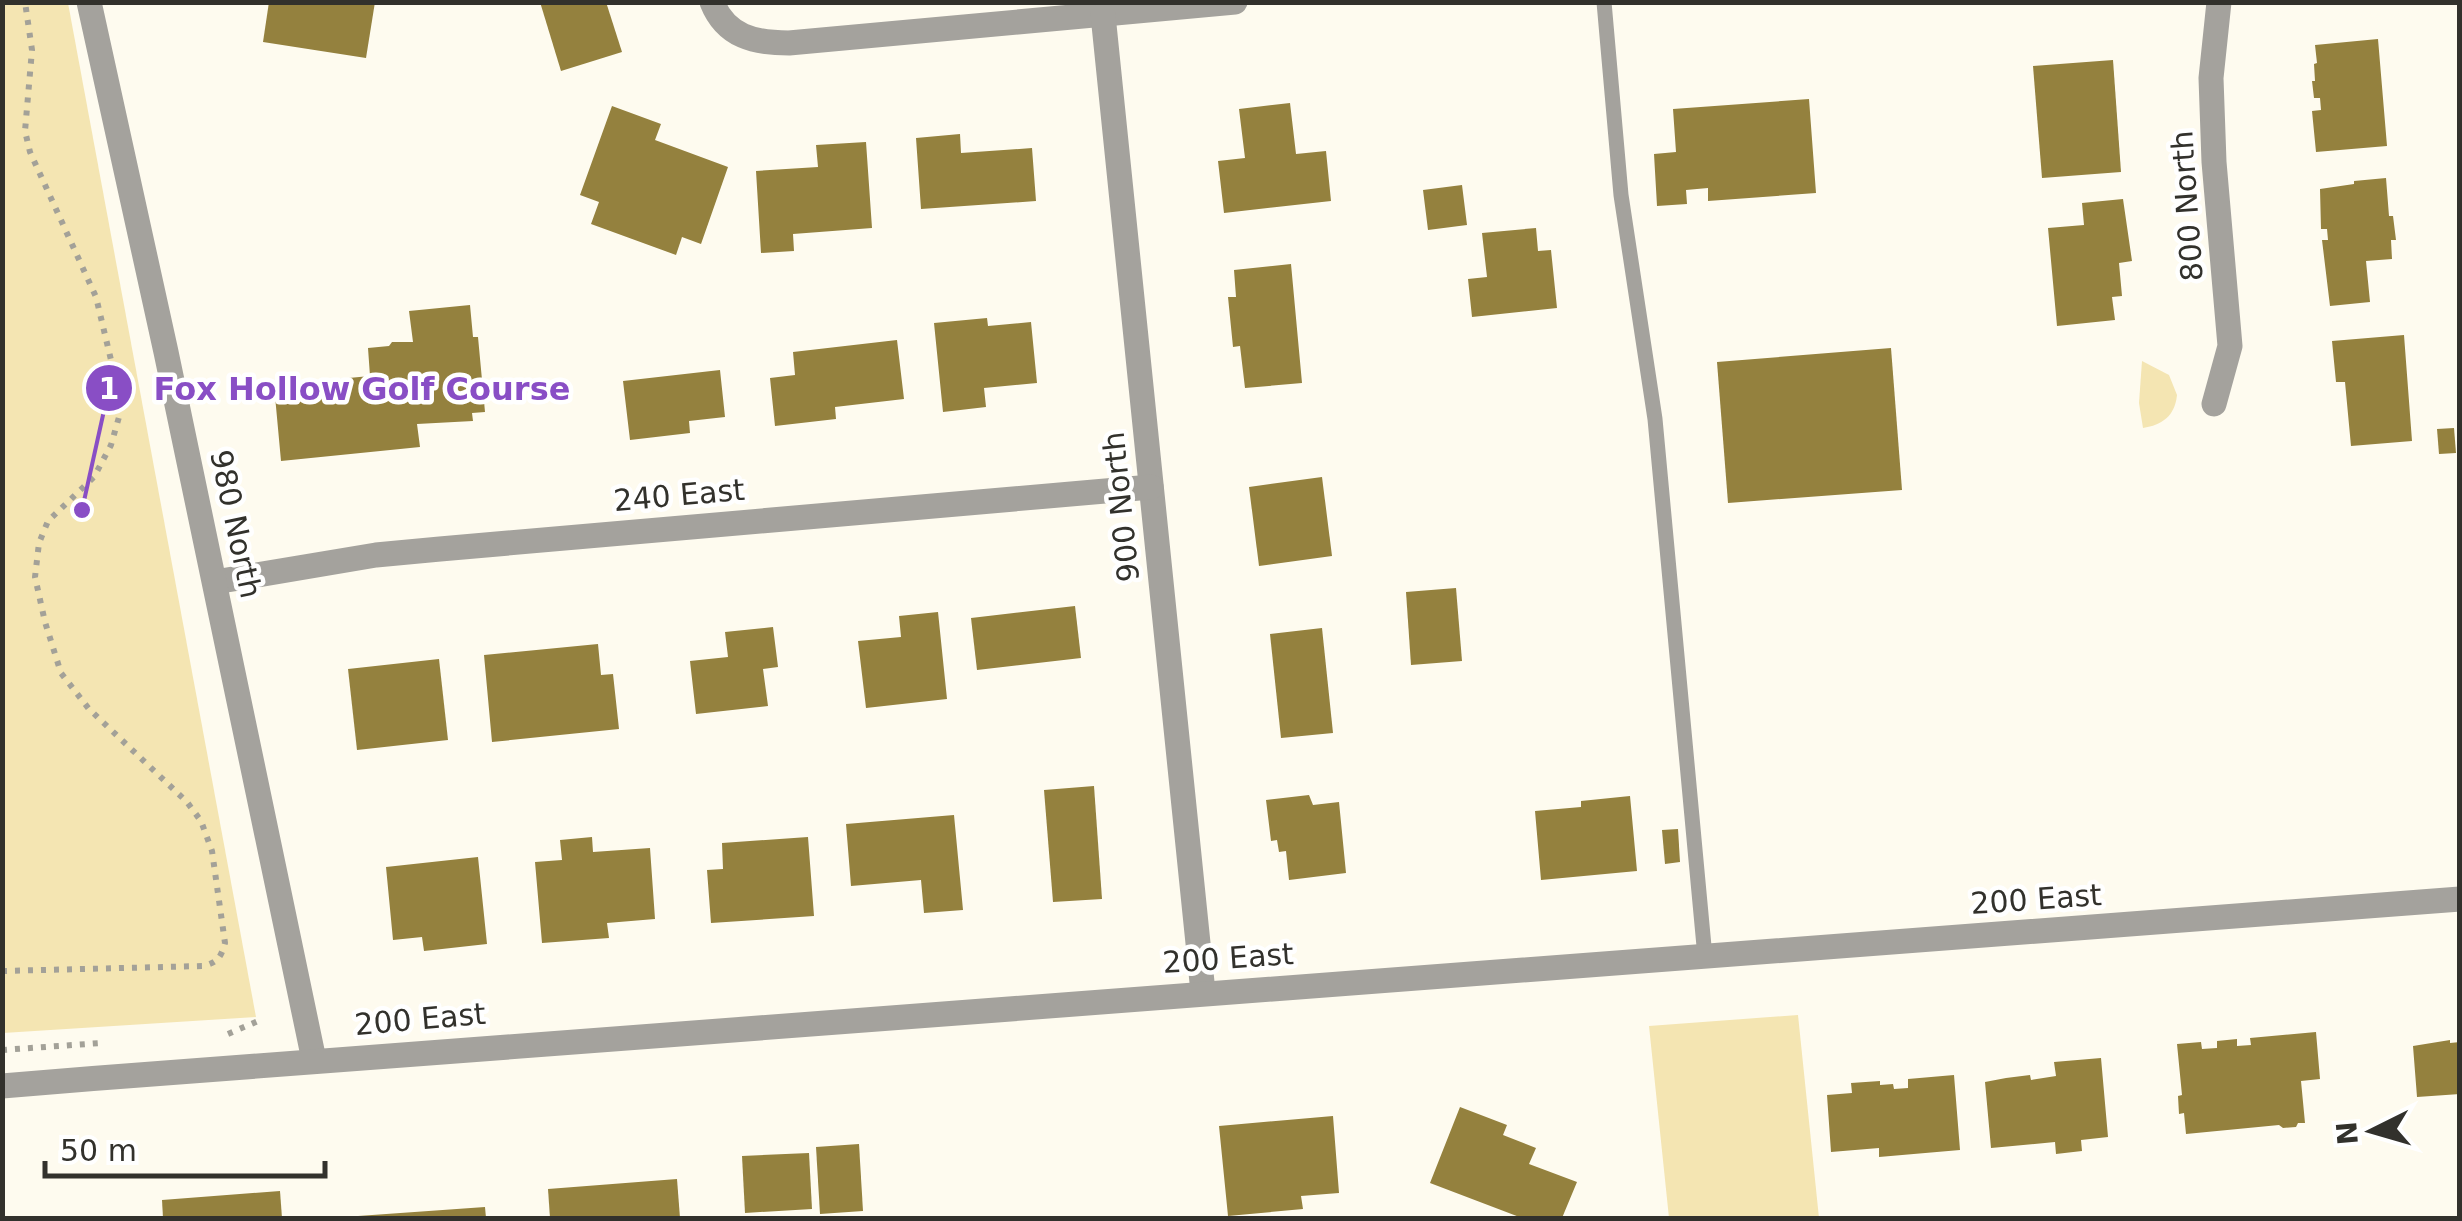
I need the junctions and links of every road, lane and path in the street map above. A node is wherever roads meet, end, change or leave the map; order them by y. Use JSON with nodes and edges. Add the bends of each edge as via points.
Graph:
{"nodes":[{"id":1,"x":24,"y":2,"type":"edge"},
{"id":2,"x":89,"y":2,"type":"edge"},
{"id":3,"x":712,"y":2,"type":"edge"},
{"id":4,"x":1235,"y":2,"type":"edge"},
{"id":5,"x":1604,"y":2,"type":"edge"},
{"id":6,"x":2219,"y":2,"type":"edge"},
{"id":7,"x":1103,"y":15,"type":"junction"},
{"id":8,"x":2214,"y":404,"type":"dead end"},
{"id":9,"x":1151,"y":486,"type":"junction"},
{"id":10,"x":215,"y":582,"type":"junction"},
{"id":11,"x":2460,"y":899,"type":"edge"},
{"id":12,"x":1705,"y":957,"type":"junction"},
{"id":13,"x":2,"y":971,"type":"edge"},
{"id":14,"x":1203,"y":992,"type":"junction"},
{"id":15,"x":258,"y":1021,"type":"dead end"},
{"id":16,"x":209,"y":1035,"type":"dead end"},
{"id":17,"x":115,"y":1042,"type":"dead end"},
{"id":18,"x":2,"y":1050,"type":"edge"},
{"id":19,"x":314,"y":1060,"type":"junction"},
{"id":20,"x":2,"y":1086,"type":"edge"}],
"edges":[{"from":1,"to":13,"type":"path","via":[[32,50],[30,152],[96,297],[119,417],[94,477],[48,521],[35,576],[61,673],[89,710],[201,821],[212,851],[225,943],[222,956],[204,966]]},
{"from":2,"to":10,"type":"street","name":"980 North"},
{"from":3,"to":7,"type":"street","via":[[732,32],[761,43]]},
{"from":4,"to":7,"type":"street"},
{"from":5,"to":12,"type":"lane","via":[[1621,195],[1656,420]]},
{"from":6,"to":8,"type":"street","name":"800 North","via":[[2211,78],[2230,346]]},
{"from":7,"to":9,"type":"street","name":"900 North"},
{"from":9,"to":10,"type":"street","name":"240 East","via":[[376,555]]},
{"from":9,"to":14,"type":"street","name":"900 North"},
{"from":10,"to":19,"type":"street","name":"980 North"},
{"from":11,"to":12,"type":"street","name":"200 East"},
{"from":12,"to":14,"type":"street","name":"200 East"},
{"from":14,"to":19,"type":"street","name":"200 East"},
{"from":15,"to":16,"type":"path"},
{"from":17,"to":18,"type":"path"},
{"from":19,"to":20,"type":"street","name":"200 East"}]}
